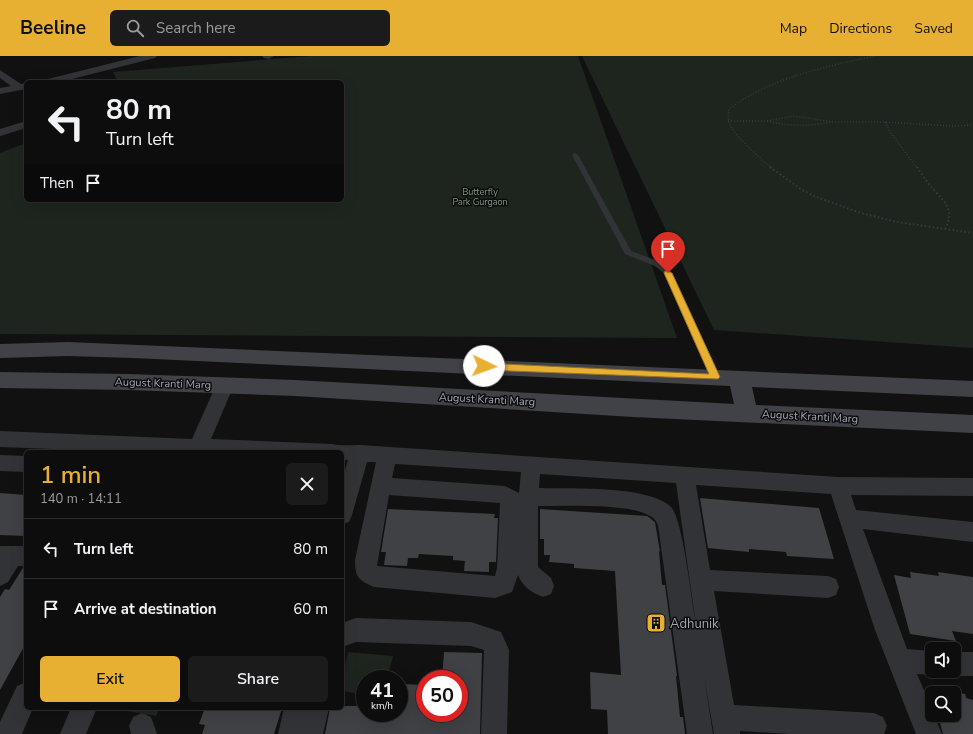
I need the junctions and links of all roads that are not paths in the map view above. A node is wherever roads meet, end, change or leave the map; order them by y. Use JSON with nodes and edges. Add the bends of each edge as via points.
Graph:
{"nodes":[{"id":1,"x":152,"y":56,"type":"edge"},
{"id":2,"x":135,"y":58,"type":"edge"},
{"id":3,"x":0,"y":73,"type":"edge"},
{"id":4,"x":55,"y":80,"type":"edge"},
{"id":5,"x":23,"y":87,"type":"edge"},
{"id":6,"x":0,"y":92,"type":"edge"},
{"id":7,"x":24,"y":125,"type":"edge"},
{"id":8,"x":0,"y":133,"type":"edge"},
{"id":9,"x":575,"y":155,"type":"dead end"},
{"id":10,"x":0,"y":351,"type":"edge"},
{"id":11,"x":715,"y":377,"type":"junction"},
{"id":12,"x":738,"y":378,"type":"junction"},
{"id":13,"x":0,"y":380,"type":"edge"},
{"id":14,"x":225,"y":385,"type":"junction"},
{"id":15,"x":973,"y":390,"type":"edge"},
{"id":16,"x":747,"y":413,"type":"junction"},
{"id":17,"x":973,"y":424,"type":"edge"},
{"id":18,"x":0,"y":439,"type":"edge"},
{"id":19,"x":197,"y":449,"type":"edge"},
{"id":20,"x":242,"y":450,"type":"edge"},
{"id":21,"x":351,"y":453,"type":"edge"},
{"id":22,"x":387,"y":455,"type":"junction"},
{"id":23,"x":0,"y":464,"type":"edge"},
{"id":24,"x":24,"y":464,"type":"edge"},
{"id":25,"x":531,"y":466,"type":"junction"},
{"id":26,"x":685,"y":476,"type":"junction"},
{"id":27,"x":382,"y":486,"type":"junction"},
{"id":28,"x":838,"y":486,"type":"junction"},
{"id":29,"x":973,"y":487,"type":"edge"},
{"id":30,"x":529,"y":497,"type":"junction"},
{"id":31,"x":344,"y":502,"type":"edge"},
{"id":32,"x":848,"y":518,"type":"junction"},
{"id":33,"x":973,"y":532,"type":"edge"},
{"id":34,"x":13,"y":556,"type":"edge"},
{"id":35,"x":0,"y":575,"type":"edge"},
{"id":36,"x":701,"y":580,"type":"junction"},
{"id":37,"x":543,"y":586,"type":"dead end"},
{"id":38,"x":828,"y":587,"type":"dead end"},
{"id":39,"x":344,"y":633,"type":"edge"},
{"id":40,"x":899,"y":661,"type":"junction"},
{"id":41,"x":925,"y":663,"type":"edge"},
{"id":42,"x":961,"y":664,"type":"edge"},
{"id":43,"x":973,"y":664,"type":"edge"},
{"id":44,"x":24,"y":700,"type":"edge"},
{"id":45,"x":83,"y":710,"type":"edge"},
{"id":46,"x":297,"y":710,"type":"edge"},
{"id":47,"x":316,"y":710,"type":"edge"},
{"id":48,"x":725,"y":726,"type":"edge"},
{"id":49,"x":874,"y":726,"type":"dead end"},
{"id":50,"x":8,"y":734,"type":"edge"},
{"id":51,"x":73,"y":734,"type":"edge"},
{"id":52,"x":291,"y":734,"type":"edge"},
{"id":53,"x":310,"y":734,"type":"edge"},
{"id":54,"x":494,"y":734,"type":"edge"},
{"id":55,"x":700,"y":734,"type":"edge"},
{"id":56,"x":929,"y":734,"type":"edge"}],
"edges":[{"from":1,"to":2,"type":"street"},
{"from":2,"to":4,"type":"street"},
{"from":3,"to":5,"type":"street"},
{"from":5,"to":6,"type":"street"},
{"from":7,"to":8,"type":"street"},
{"from":9,"to":11,"type":"lane","via":[[628,252],[658,264],[668,273]]},
{"from":10,"to":11,"type":"main road","via":[[126,351]]},
{"from":11,"to":12,"type":"main road"},
{"from":12,"to":15,"type":"main road"},
{"from":12,"to":16,"type":"main road"},
{"from":13,"to":14,"type":"main road","name":"August Kranti Marg"},
{"from":14,"to":16,"type":"main road","name":"August Kranti Marg"},
{"from":14,"to":19,"type":"street"},
{"from":16,"to":17,"type":"main road","name":"August Kranti Marg"},
{"from":18,"to":19,"type":"street"},
{"from":19,"to":20,"type":"street"},
{"from":21,"to":22,"type":"street"},
{"from":21,"to":31,"type":"street"},
{"from":22,"to":25,"type":"street"},
{"from":22,"to":27,"type":"street"},
{"from":23,"to":24,"type":"street"},
{"from":25,"to":26,"type":"street"},
{"from":25,"to":30,"type":"street"},
{"from":26,"to":28,"type":"street"},
{"from":26,"to":36,"type":"street"},
{"from":27,"to":27,"type":"street","via":[[366,560],[366,571],[374,576],[495,587],[504,584],[508,568],[511,499],[505,495]]},
{"from":28,"to":29,"type":"street"},
{"from":28,"to":32,"type":"street"},
{"from":30,"to":37,"type":"street","via":[[527,571]]},
{"from":30,"to":55,"type":"street","via":[[623,500],[648,505],[663,514],[669,525]]},
{"from":32,"to":33,"type":"street"},
{"from":32,"to":40,"type":"street"},
{"from":34,"to":35,"type":"street"},
{"from":36,"to":38,"type":"street"},
{"from":36,"to":48,"type":"street"},
{"from":39,"to":54,"type":"street","via":[[356,630],[471,634],[492,641],[498,650]]},
{"from":40,"to":41,"type":"street"},
{"from":40,"to":56,"type":"street"},
{"from":42,"to":43,"type":"street"},
{"from":44,"to":50,"type":"street"},
{"from":45,"to":51,"type":"street"},
{"from":46,"to":52,"type":"street"},
{"from":47,"to":53,"type":"street"},
{"from":48,"to":49,"type":"street"}]}
